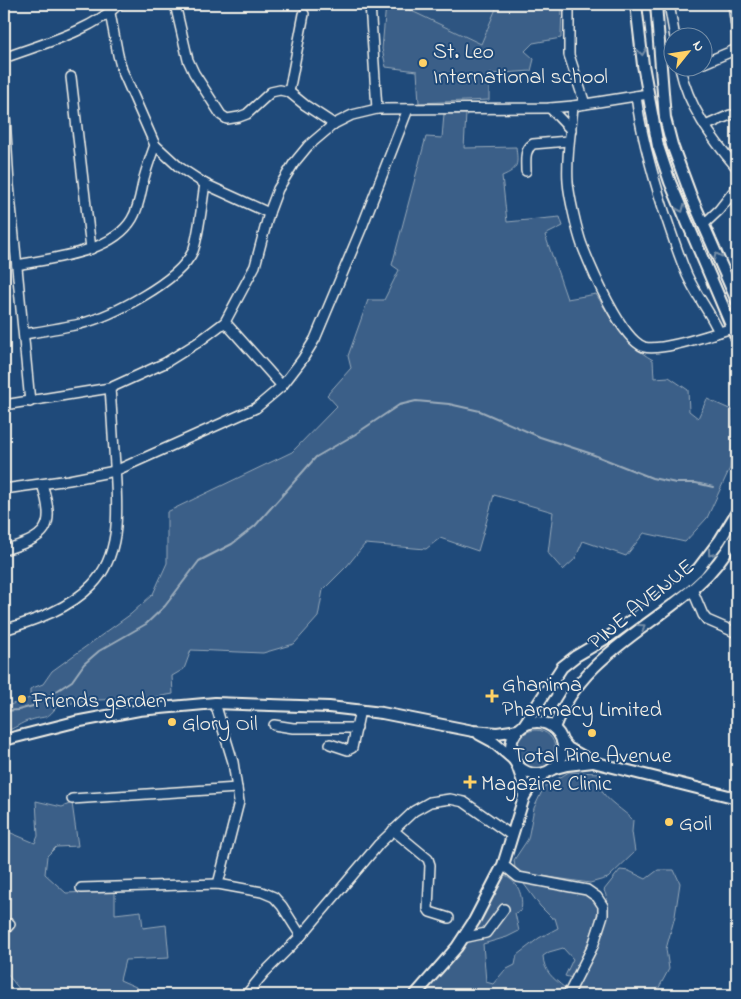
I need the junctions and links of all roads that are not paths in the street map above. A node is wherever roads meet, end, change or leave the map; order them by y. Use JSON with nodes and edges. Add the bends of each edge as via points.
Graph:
{"nodes":[{"id":1,"x":119,"y":4,"type":"edge"},
{"id":2,"x":175,"y":4,"type":"edge"},
{"id":3,"x":370,"y":4,"type":"edge"},
{"id":4,"x":569,"y":4,"type":"edge"},
{"id":5,"x":636,"y":4,"type":"edge"},
{"id":6,"x":656,"y":4,"type":"edge"},
{"id":7,"x":669,"y":4,"type":"edge"},
{"id":8,"x":733,"y":4,"type":"edge"},
{"id":9,"x":110,"y":13,"type":"junction"},
{"id":10,"x":304,"y":14,"type":"dead end"},
{"id":11,"x":673,"y":28,"type":"edge"},
{"id":12,"x":737,"y":34,"type":"edge"},
{"id":13,"x":737,"y":49,"type":"edge"},
{"id":14,"x":4,"y":58,"type":"edge"},
{"id":15,"x":714,"y":59,"type":"edge"},
{"id":16,"x":70,"y":77,"type":"dead end"},
{"id":17,"x":683,"y":78,"type":"edge"},
{"id":18,"x":289,"y":92,"type":"junction"},
{"id":19,"x":648,"y":94,"type":"junction"},
{"id":20,"x":636,"y":96,"type":"junction"},
{"id":21,"x":4,"y":98,"type":"edge"},
{"id":22,"x":585,"y":104,"type":"junction"},
{"id":23,"x":573,"y":106,"type":"junction"},
{"id":24,"x":377,"y":108,"type":"junction"},
{"id":25,"x":550,"y":108,"type":"junction"},
{"id":26,"x":408,"y":109,"type":"junction"},
{"id":27,"x":730,"y":115,"type":"dead end"},
{"id":28,"x":334,"y":124,"type":"junction"},
{"id":29,"x":705,"y":126,"type":"junction"},
{"id":30,"x":571,"y":130,"type":"junction"},
{"id":31,"x":568,"y":141,"type":"junction"},
{"id":32,"x":155,"y":145,"type":"junction"},
{"id":33,"x":737,"y":168,"type":"edge"},
{"id":34,"x":526,"y":171,"type":"dead end"},
{"id":35,"x":205,"y":184,"type":"junction"},
{"id":36,"x":6,"y":185,"type":"edge"},
{"id":37,"x":737,"y":187,"type":"edge"},
{"id":38,"x":269,"y":213,"type":"junction"},
{"id":39,"x":703,"y":225,"type":"junction"},
{"id":40,"x":91,"y":249,"type":"junction"},
{"id":41,"x":17,"y":265,"type":"junction"},
{"id":42,"x":737,"y":301,"type":"edge"},
{"id":43,"x":225,"y":322,"type":"junction"},
{"id":44,"x":733,"y":328,"type":"junction"},
{"id":45,"x":719,"y":332,"type":"junction"},
{"id":46,"x":24,"y":334,"type":"junction"},
{"id":47,"x":737,"y":340,"type":"edge"},
{"id":48,"x":282,"y":386,"type":"junction"},
{"id":49,"x":110,"y":388,"type":"junction"},
{"id":50,"x":30,"y":402,"type":"junction"},
{"id":51,"x":4,"y":406,"type":"edge"},
{"id":52,"x":115,"y":471,"type":"junction"},
{"id":53,"x":42,"y":484,"type":"junction"},
{"id":54,"x":4,"y":489,"type":"edge"},
{"id":55,"x":737,"y":512,"type":"edge"},
{"id":56,"x":737,"y":534,"type":"edge"},
{"id":57,"x":4,"y":550,"type":"edge"},
{"id":58,"x":692,"y":589,"type":"junction"},
{"id":59,"x":4,"y":630,"type":"edge"},
{"id":60,"x":737,"y":633,"type":"edge"},
{"id":61,"x":215,"y":703,"type":"junction"},
{"id":62,"x":360,"y":710,"type":"junction"},
{"id":63,"x":274,"y":725,"type":"dead end"},
{"id":64,"x":521,"y":727,"type":"junction"},
{"id":65,"x":358,"y":728,"type":"junction"},
{"id":66,"x":554,"y":728,"type":"junction"},
{"id":67,"x":474,"y":731,"type":"junction"},
{"id":68,"x":4,"y":740,"type":"edge"},
{"id":69,"x":562,"y":741,"type":"junction"},
{"id":70,"x":330,"y":744,"type":"dead end"},
{"id":71,"x":515,"y":762,"type":"junction"},
{"id":72,"x":593,"y":762,"type":"junction"},
{"id":73,"x":549,"y":771,"type":"junction"},
{"id":74,"x":237,"y":788,"type":"junction"},
{"id":75,"x":524,"y":797,"type":"junction"},
{"id":76,"x":737,"y":798,"type":"edge"},
{"id":77,"x":72,"y":799,"type":"dead end"},
{"id":78,"x":393,"y":830,"type":"junction"},
{"id":79,"x":511,"y":835,"type":"junction"},
{"id":80,"x":503,"y":865,"type":"junction"},
{"id":81,"x":218,"y":884,"type":"junction"},
{"id":82,"x":81,"y":888,"type":"dead end"},
{"id":83,"x":504,"y":909,"type":"dead end"},
{"id":84,"x":448,"y":918,"type":"dead end"},
{"id":85,"x":301,"y":936,"type":"junction"},
{"id":86,"x":463,"y":938,"type":"junction"},
{"id":87,"x":246,"y":995,"type":"edge"},
{"id":88,"x":415,"y":995,"type":"edge"},
{"id":89,"x":568,"y":995,"type":"edge"}],
"edges":[{"from":1,"to":9,"type":"street"},
{"from":2,"to":18,"type":"street","via":[[188,60],[221,115],[239,118],[271,92]]},
{"from":3,"to":24,"type":"street"},
{"from":4,"to":22,"type":"street","via":[[569,55]]},
{"from":5,"to":19,"type":"main road","one_way":true},
{"from":6,"to":39,"type":"main road","via":[[665,118]]},
{"from":7,"to":11,"type":"street"},
{"from":8,"to":12,"type":"street"},
{"from":9,"to":14,"type":"street","via":[[89,26]]},
{"from":9,"to":32,"type":"street","via":[[122,70]]},
{"from":10,"to":18,"type":"street"},
{"from":13,"to":15,"type":"street"},
{"from":16,"to":40,"type":"street"},
{"from":17,"to":29,"type":"street"},
{"from":18,"to":28,"type":"street"},
{"from":19,"to":20,"type":"street"},
{"from":19,"to":44,"type":"main road","one_way":true,"via":[[658,146],[670,182]]},
{"from":20,"to":22,"type":"street"},
{"from":20,"to":45,"type":"street","via":[[653,180],[675,243],[688,276]]},
{"from":21,"to":36,"type":"street"},
{"from":22,"to":23,"type":"street"},
{"from":23,"to":25,"type":"street"},
{"from":23,"to":30,"type":"street"},
{"from":24,"to":26,"type":"street"},
{"from":24,"to":28,"type":"street"},
{"from":25,"to":26,"type":"street"},
{"from":25,"to":30,"type":"street"},
{"from":26,"to":48,"type":"street","via":[[316,339]]},
{"from":27,"to":29,"type":"street"},
{"from":28,"to":38,"type":"street","via":[[294,163],[278,189]]},
{"from":29,"to":33,"type":"street"},
{"from":30,"to":31,"type":"street"},
{"from":31,"to":34,"type":"street","via":[[528,147]]},
{"from":31,"to":45,"type":"street","via":[[568,183],[582,243],[600,287],[627,333],[646,347],[678,343]]},
{"from":32,"to":35,"type":"street","via":[[179,167]]},
{"from":32,"to":40,"type":"street","via":[[131,221],[113,238]]},
{"from":35,"to":38,"type":"street"},
{"from":35,"to":46,"type":"street","via":[[192,251],[177,271],[156,288],[103,315],[81,323]]},
{"from":36,"to":41,"type":"street"},
{"from":37,"to":39,"type":"street"},
{"from":38,"to":43,"type":"street","via":[[255,266]]},
{"from":42,"to":39,"type":"main road","one_way":true},
{"from":40,"to":41,"type":"street"},
{"from":41,"to":46,"type":"street"},
{"from":43,"to":48,"type":"street"},
{"from":43,"to":49,"type":"street","via":[[165,364]]},
{"from":44,"to":45,"type":"street"},
{"from":44,"to":47,"type":"main road"},
{"from":46,"to":50,"type":"street"},
{"from":48,"to":52,"type":"street","via":[[256,408]]},
{"from":49,"to":50,"type":"street"},
{"from":49,"to":52,"type":"street"},
{"from":50,"to":51,"type":"street"},
{"from":52,"to":53,"type":"street"},
{"from":52,"to":59,"type":"street","via":[[116,528],[108,562],[92,585],[42,618]]},
{"from":53,"to":54,"type":"street"},
{"from":53,"to":57,"type":"street","via":[[48,505],[46,527],[28,543]]},
{"from":55,"to":64,"type":"main road","one_way":true,"via":[[720,540],[684,582],[562,667]]},
{"from":56,"to":58,"type":"main road","name":"PINE AVENUE"},
{"from":58,"to":60,"type":"street","via":[[707,620]]},
{"from":66,"to":58,"type":"main road","name":"PINE AVENUE","one_way":true,"via":[[565,702],[594,665]]},
{"from":61,"to":62,"type":"main road"},
{"from":61,"to":68,"type":"main road","via":[[139,710]]},
{"from":61,"to":74,"type":"street","via":[[233,762]]},
{"from":62,"to":65,"type":"street"},
{"from":62,"to":67,"type":"main road"},
{"from":63,"to":65,"type":"street"},
{"from":64,"to":66,"type":"main road","via":[[537,722]]},
{"from":64,"to":67,"type":"main road","via":[[497,733]]},
{"from":64,"to":71,"type":"main road","via":[[511,742]]},
{"from":65,"to":70,"type":"street","via":[[352,748],[348,750]]},
{"from":66,"to":69,"type":"main road"},
{"from":67,"to":71,"type":"main road","via":[[492,741]]},
{"from":69,"to":72,"type":"main road"},
{"from":69,"to":73,"type":"main road","via":[[562,755]]},
{"from":71,"to":73,"type":"main road","via":[[532,774]]},
{"from":71,"to":75,"type":"main road","via":[[523,782]]},
{"from":72,"to":73,"type":"main road","via":[[567,764]]},
{"from":72,"to":76,"type":"main road"},
{"from":73,"to":75,"type":"main road","via":[[532,784]]},
{"from":74,"to":77,"type":"street"},
{"from":74,"to":81,"type":"street","via":[[239,802]]},
{"from":75,"to":79,"type":"main road"},
{"from":78,"to":79,"type":"street","via":[[430,802],[450,799],[464,802]]},
{"from":78,"to":84,"type":"street","via":[[428,858],[428,909]]},
{"from":78,"to":85,"type":"street"},
{"from":79,"to":80,"type":"main road"},
{"from":80,"to":86,"type":"main road"},
{"from":80,"to":89,"type":"street","via":[[518,877],[587,890],[603,906],[593,946]]},
{"from":81,"to":82,"type":"street"},
{"from":81,"to":85,"type":"street","via":[[274,897]]},
{"from":83,"to":86,"type":"street","via":[[486,933]]},
{"from":85,"to":87,"type":"street"},
{"from":86,"to":88,"type":"main road"}]}
